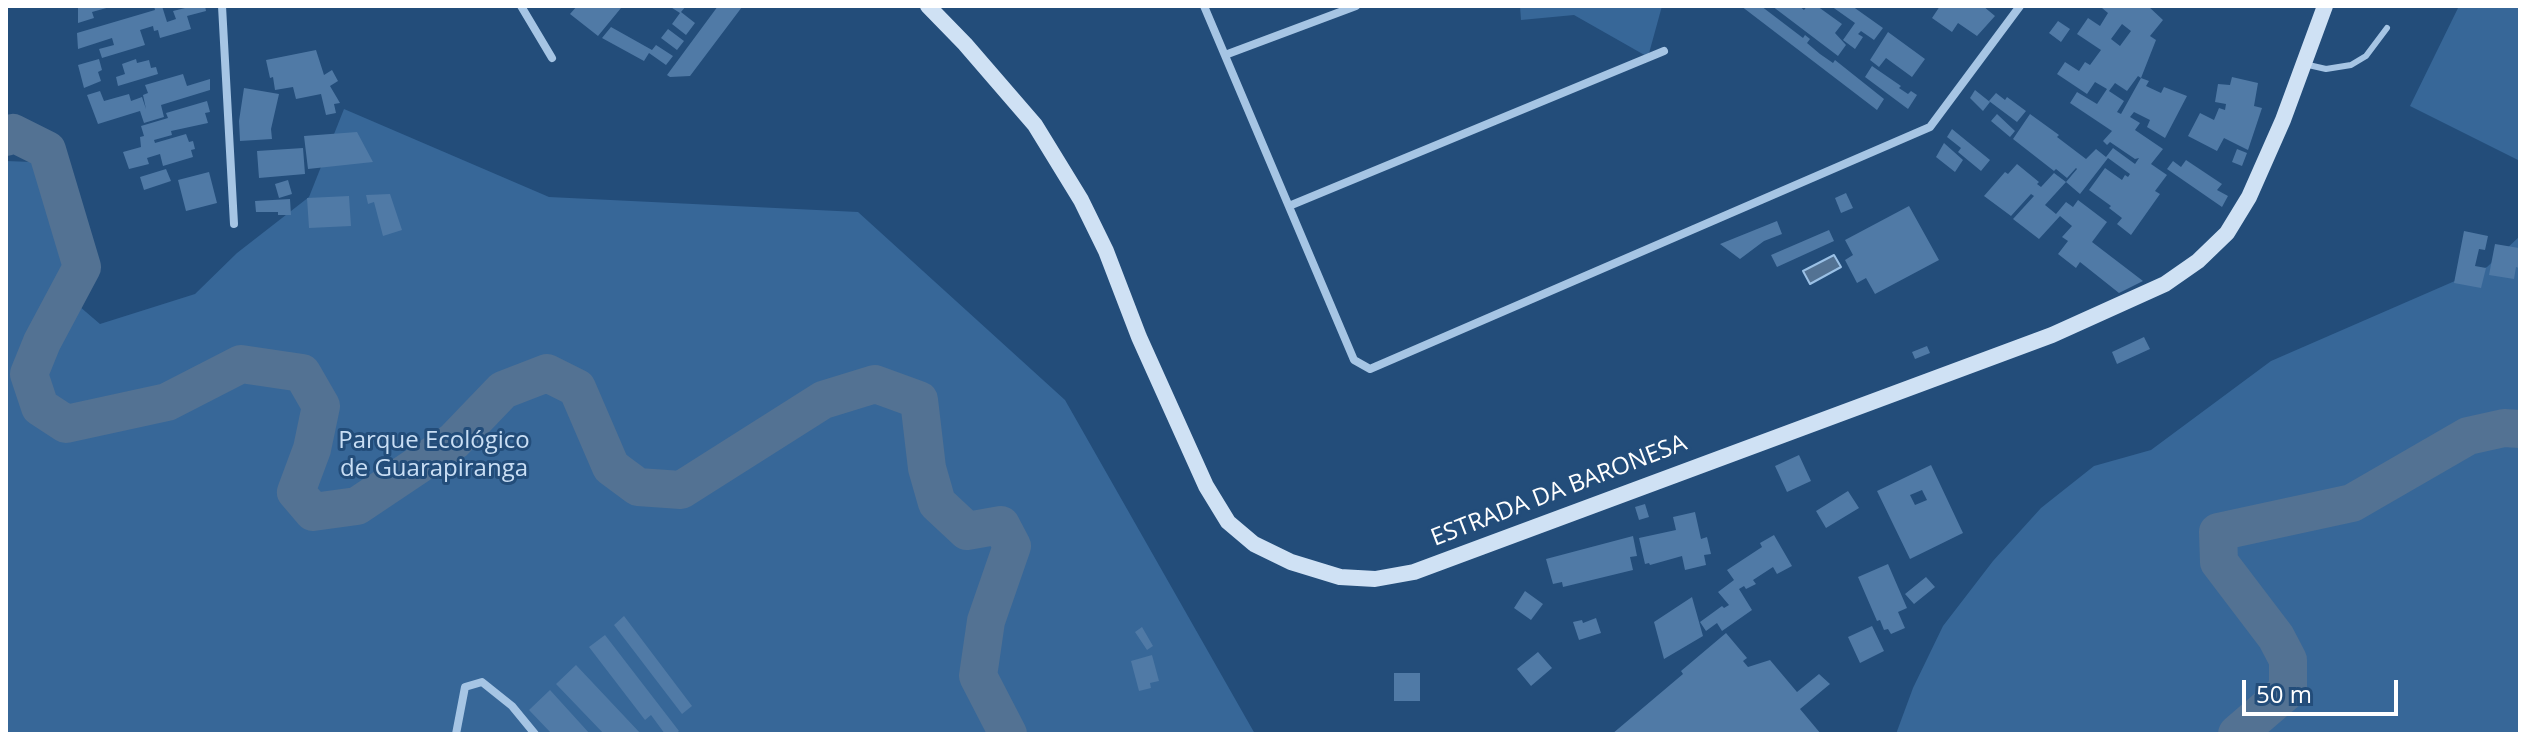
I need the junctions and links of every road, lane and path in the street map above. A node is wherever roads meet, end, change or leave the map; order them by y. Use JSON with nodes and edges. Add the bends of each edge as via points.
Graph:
{"nodes":[{"id":1,"x":222,"y":6,"type":"edge"},
{"id":2,"x":521,"y":6,"type":"edge"},
{"id":3,"x":928,"y":6,"type":"edge"},
{"id":4,"x":1204,"y":6,"type":"edge"},
{"id":5,"x":1356,"y":6,"type":"edge"},
{"id":6,"x":2020,"y":6,"type":"edge"},
{"id":7,"x":2325,"y":6,"type":"edge"},
{"id":8,"x":2387,"y":28,"type":"dead end"},
{"id":9,"x":1664,"y":51,"type":"dead end"},
{"id":10,"x":1225,"y":55,"type":"junction"},
{"id":11,"x":552,"y":58,"type":"dead end"},
{"id":12,"x":2304,"y":64,"type":"junction"},
{"id":13,"x":1289,"y":206,"type":"junction"},
{"id":14,"x":234,"y":224,"type":"dead end"},
{"id":15,"x":456,"y":734,"type":"edge"},
{"id":16,"x":535,"y":734,"type":"edge"}],
"edges":[{"from":1,"to":14,"type":"street"},
{"from":2,"to":11,"type":"street"},
{"from":3,"to":12,"type":"main road","name":"ESTRADA DA BARONESA","via":[[1035,125],[1081,200],[1206,486],[1228,522],[1254,544],[1291,562],[1340,577],[1375,579],[1414,572],[2052,335],[2165,284],[2227,233],[2249,197]]},
{"from":4,"to":10,"type":"street"},
{"from":5,"to":10,"type":"street"},
{"from":6,"to":13,"type":"street","via":[[1930,127],[1370,369],[1354,360]]},
{"from":7,"to":12,"type":"main road","name":"ESTRADA DA BARONESA"},
{"from":8,"to":12,"type":"lane","via":[[2366,56],[2351,65],[2326,69]]},
{"from":9,"to":13,"type":"street"},
{"from":10,"to":13,"type":"street"},
{"from":15,"to":16,"type":"street","via":[[465,687],[482,682]]}]}
